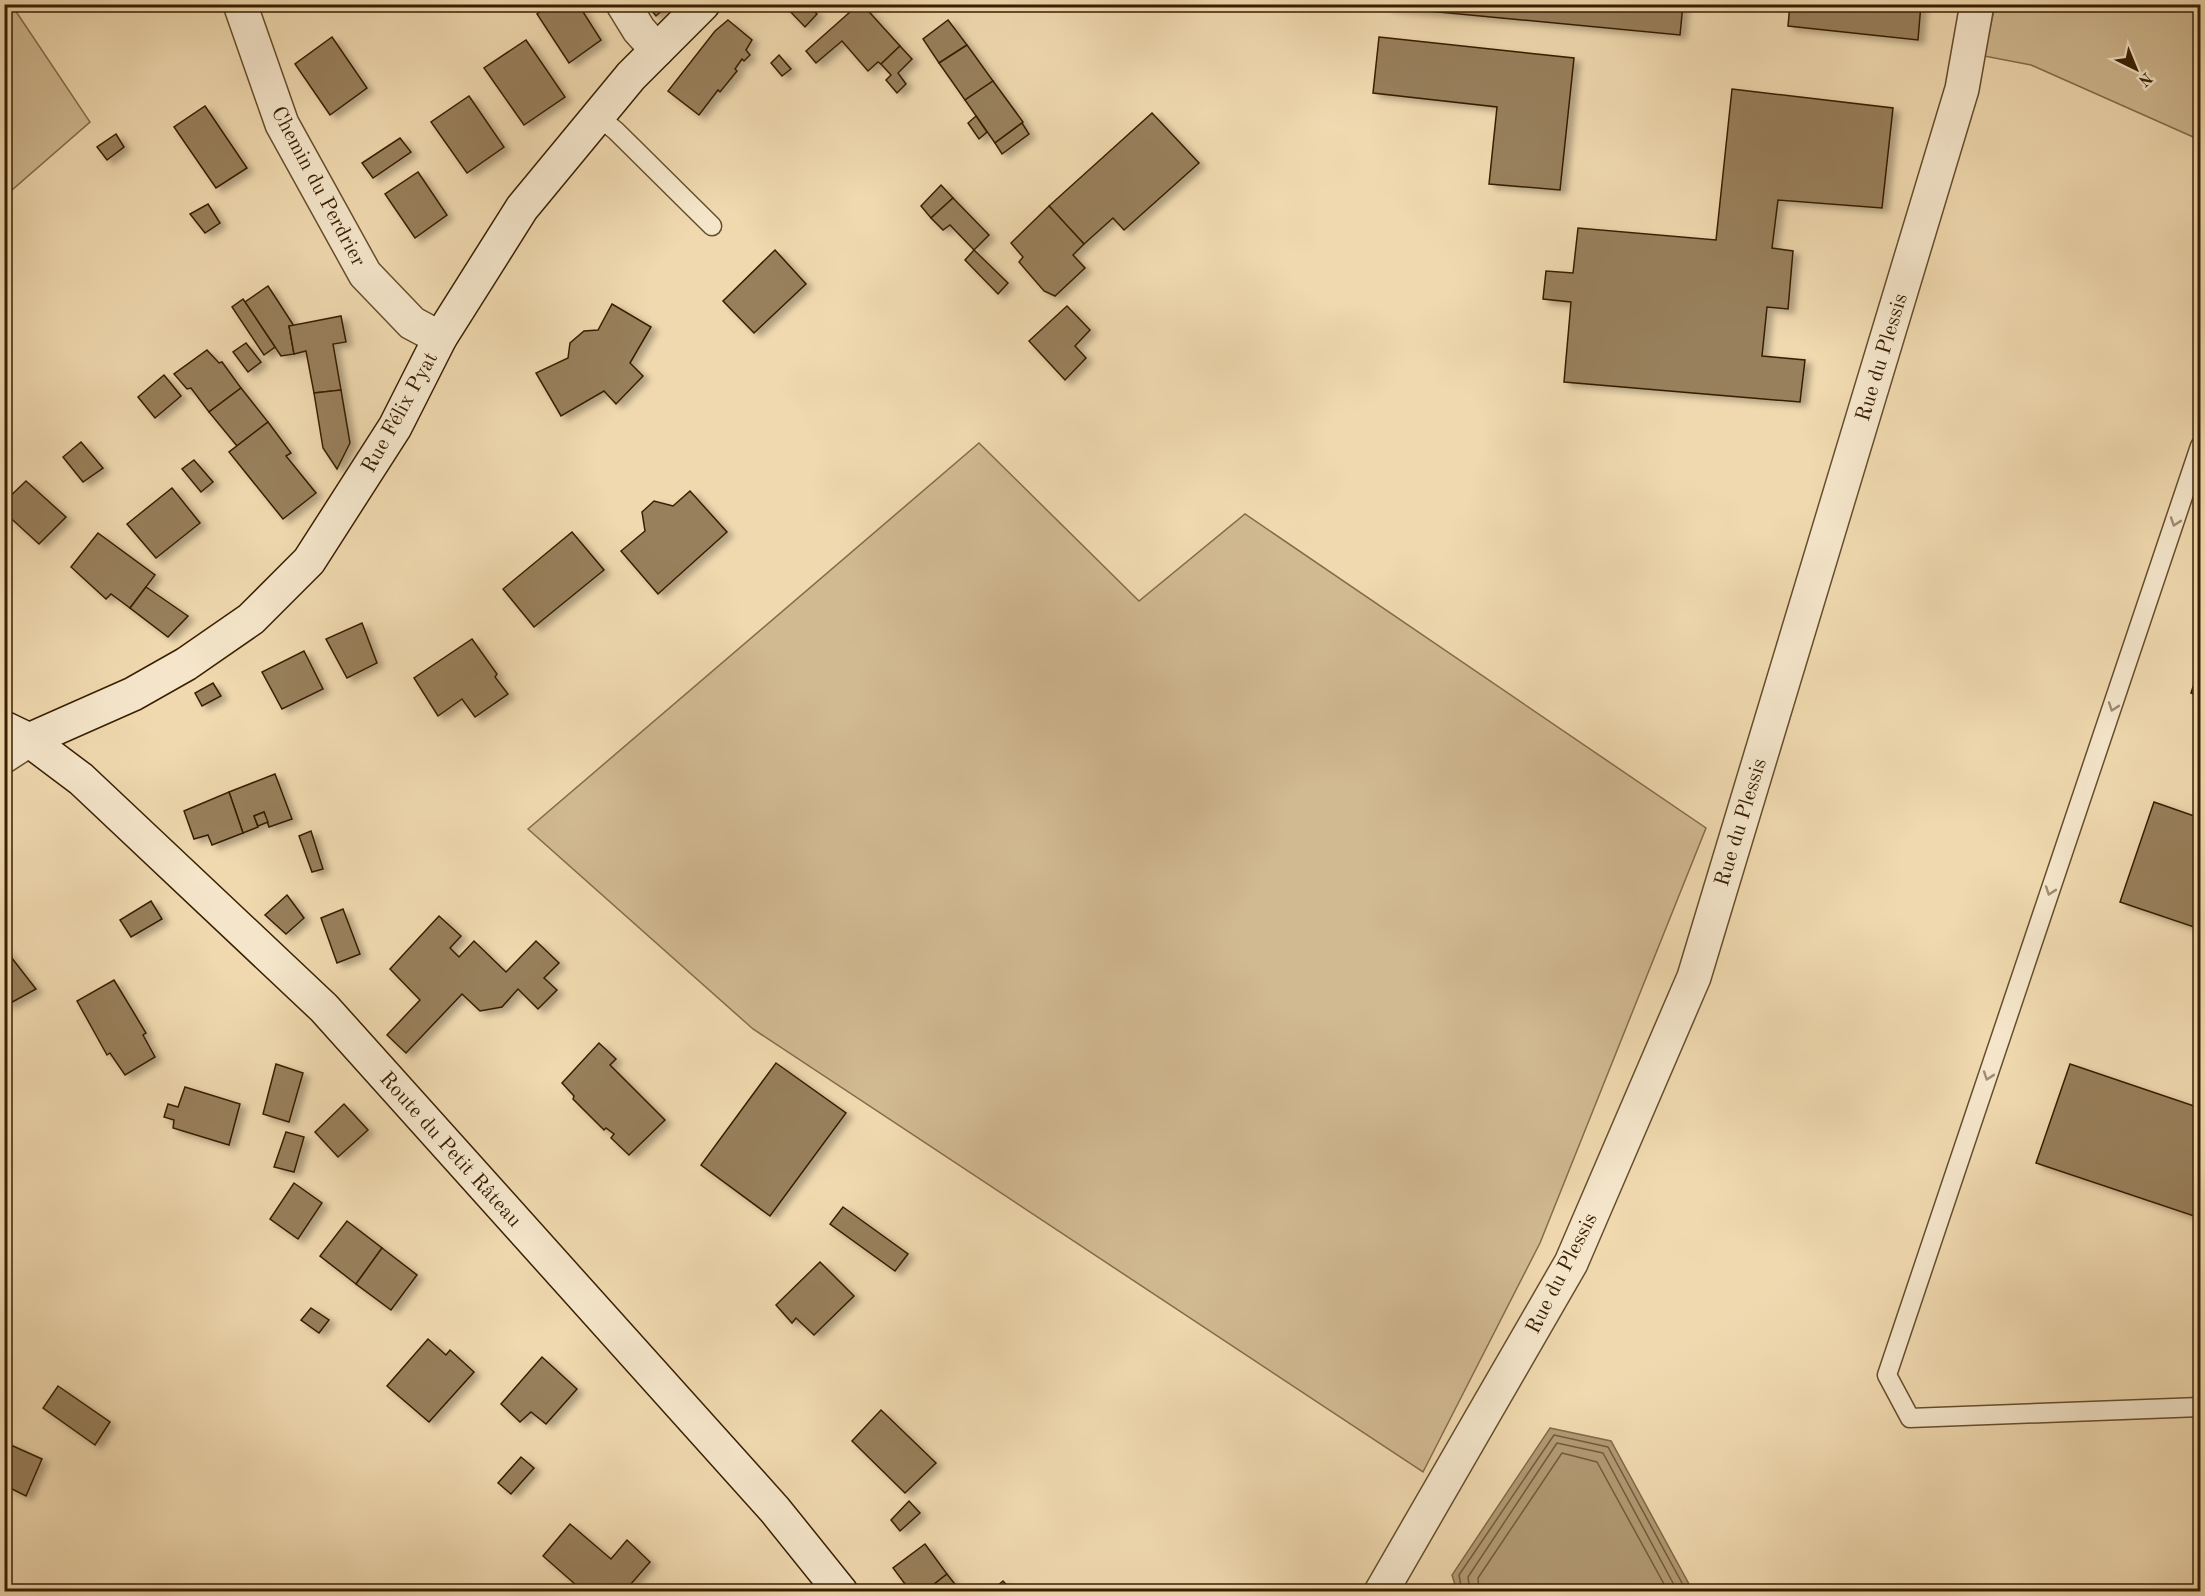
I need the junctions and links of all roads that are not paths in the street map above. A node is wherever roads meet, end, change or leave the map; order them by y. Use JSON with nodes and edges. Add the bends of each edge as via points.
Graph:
{"nodes":[{"id":1,"x":240,"y":4,"type":"edge"},
{"id":2,"x":623,"y":4,"type":"edge"},
{"id":3,"x":703,"y":4,"type":"edge"},
{"id":4,"x":1977,"y":4,"type":"edge"},
{"id":5,"x":657,"y":50,"type":"junction"},
{"id":6,"x":598,"y":116,"type":"junction"},
{"id":7,"x":712,"y":226,"type":"dead end"},
{"id":8,"x":440,"y":338,"type":"junction"},
{"id":9,"x":2200,"y":447,"type":"edge"},
{"id":10,"x":13,"y":741,"type":"edge"},
{"id":11,"x":2200,"y":1407,"type":"edge"},
{"id":12,"x":841,"y":1592,"type":"edge"},
{"id":13,"x":1381,"y":1592,"type":"edge"}],
"edges":[{"from":1,"to":8,"type":"street","name":"Chemin du Perdrier","via":[[282,124],[365,274],[412,324]]},
{"from":2,"to":5,"type":"street"},
{"from":3,"to":5,"type":"street","name":"Rue Félix Pyat"},
{"from":4,"to":13,"type":"street","name":"Rue du Plessis","via":[[1962,89],[1694,977],[1571,1263]]},
{"from":5,"to":6,"type":"street","name":"Rue Félix Pyat"},
{"from":6,"to":7,"type":"lane"},
{"from":6,"to":8,"type":"street","name":"Rue Félix Pyat","via":[[522,208]]},
{"from":8,"to":10,"type":"street","name":"Rue Félix Pyat","via":[[395,427],[309,561],[251,619],[186,664],[133,694]]},
{"from":9,"to":11,"type":"lane","one_way":true,"via":[[1887,1375],[1910,1418]]},
{"from":10,"to":12,"type":"street","name":"Route du Petit Râteau","via":[[81,779],[324,1008],[775,1510]]}]}
